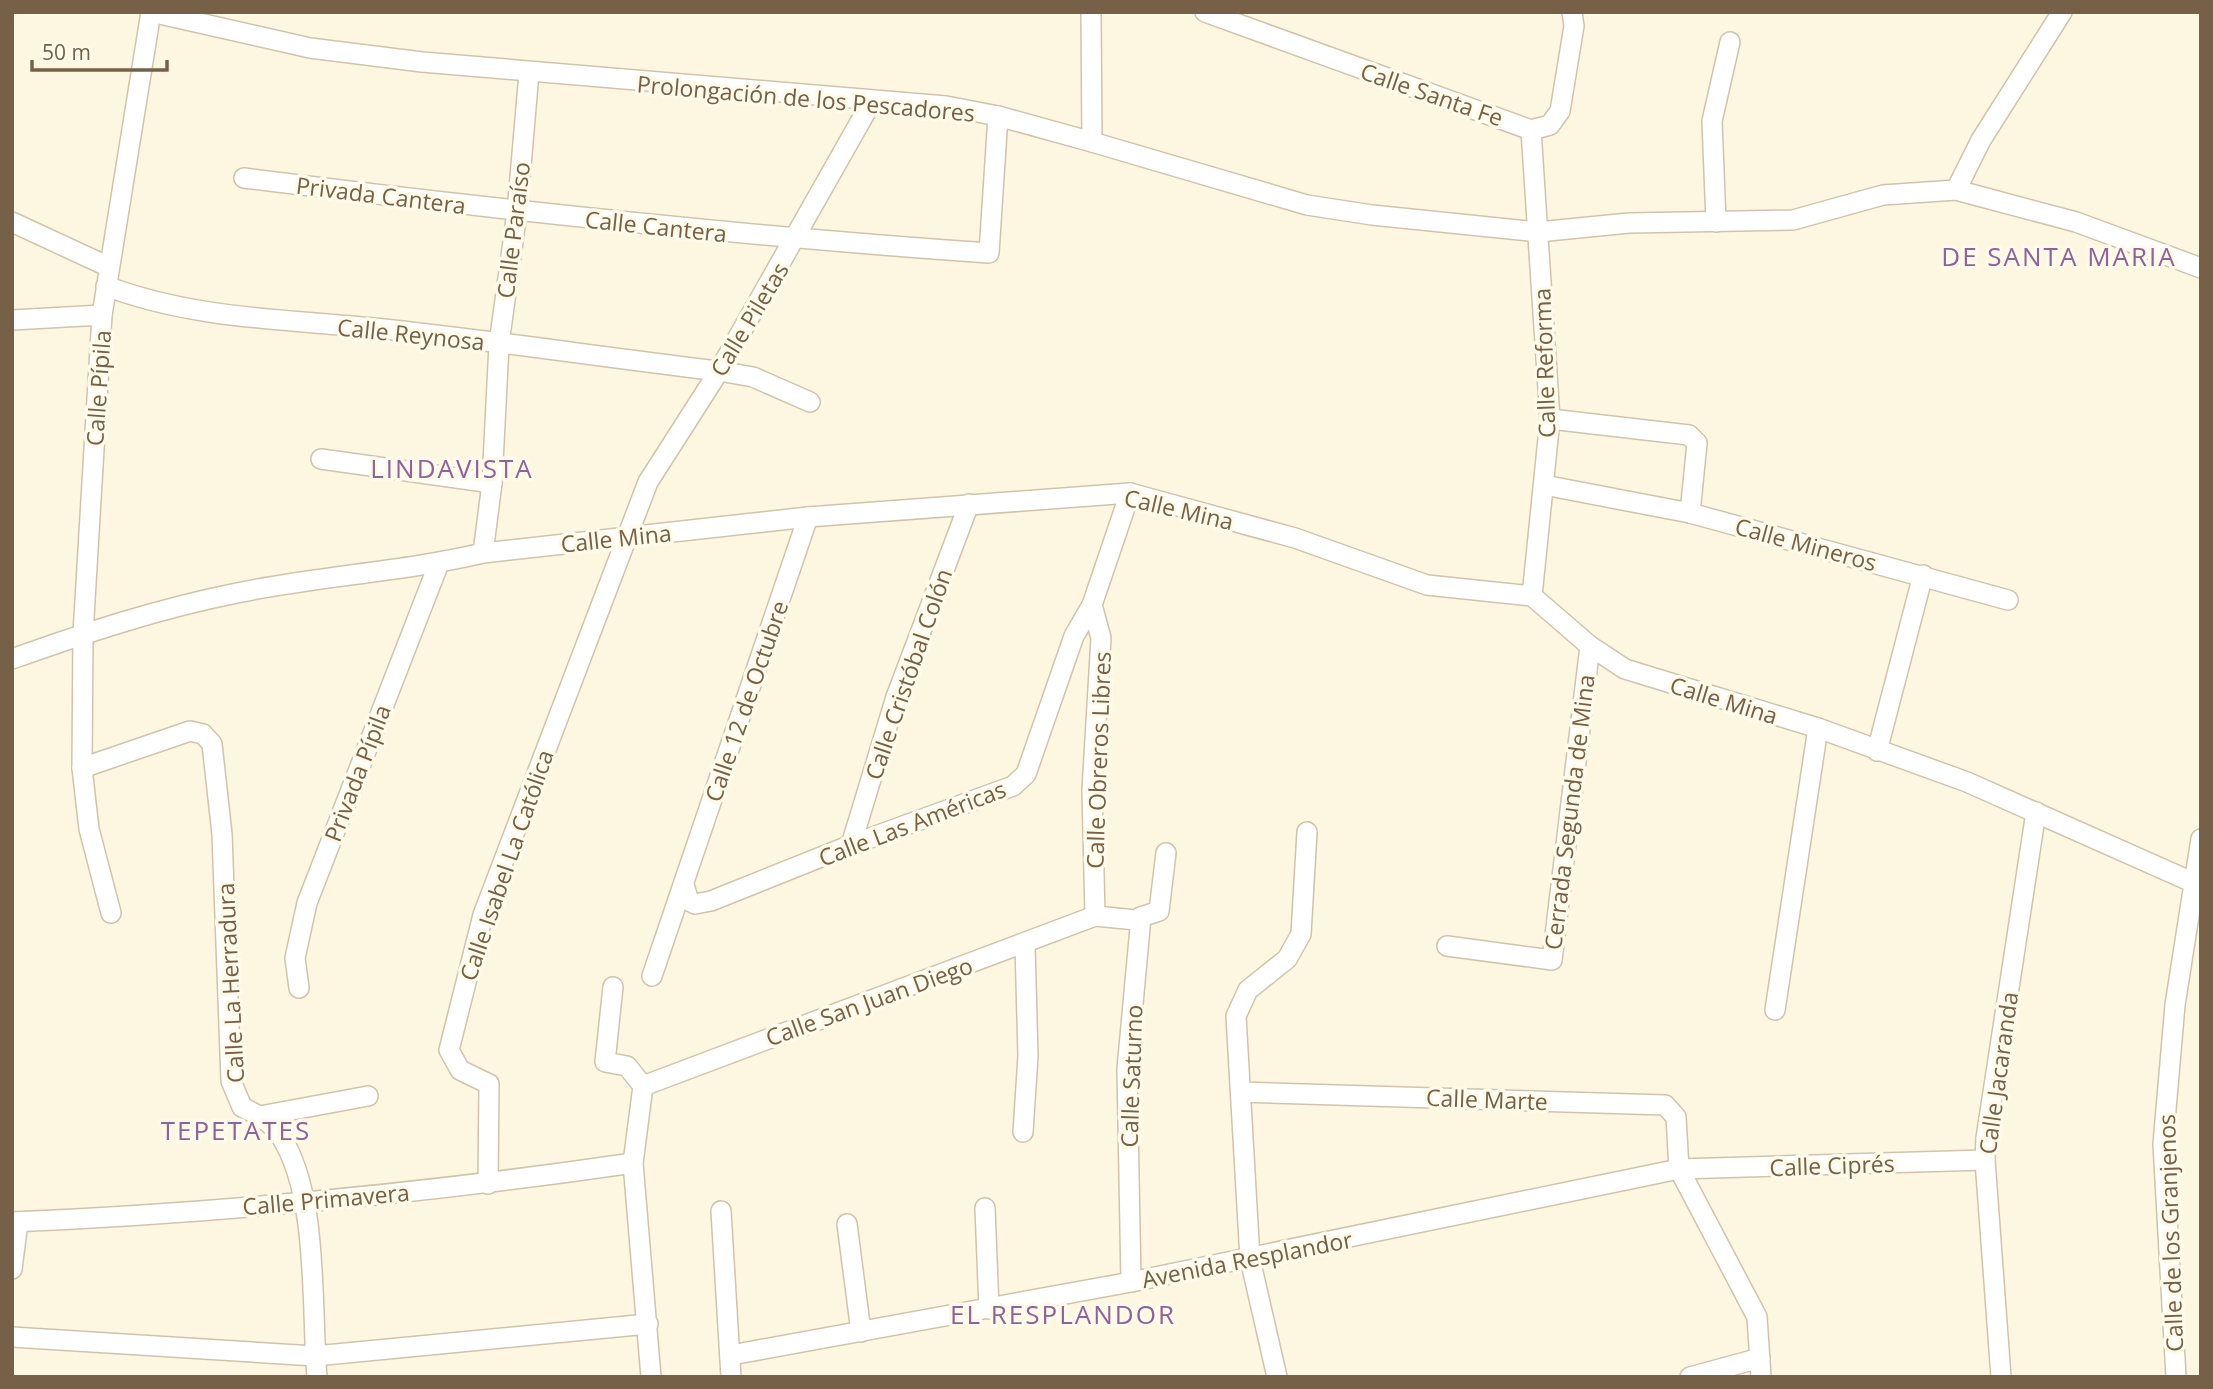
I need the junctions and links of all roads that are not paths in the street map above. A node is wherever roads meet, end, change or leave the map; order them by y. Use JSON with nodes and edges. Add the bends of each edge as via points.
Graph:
{"nodes":[{"id":1,"x":151,"y":12,"type":"edge"},
{"id":2,"x":1091,"y":12,"type":"edge"},
{"id":3,"x":1205,"y":12,"type":"edge"},
{"id":4,"x":1572,"y":12,"type":"edge"},
{"id":5,"x":2062,"y":12,"type":"edge"},
{"id":6,"x":1731,"y":42,"type":"dead end"},
{"id":7,"x":529,"y":74,"type":"junction"},
{"id":8,"x":872,"y":101,"type":"junction"},
{"id":9,"x":998,"y":116,"type":"junction"},
{"id":10,"x":1531,"y":130,"type":"junction"},
{"id":11,"x":1092,"y":142,"type":"junction"},
{"id":12,"x":244,"y":178,"type":"dead end"},
{"id":13,"x":1956,"y":190,"type":"junction"},
{"id":14,"x":517,"y":212,"type":"junction"},
{"id":15,"x":12,"y":222,"type":"edge"},
{"id":16,"x":1716,"y":222,"type":"junction"},
{"id":17,"x":1538,"y":232,"type":"junction"},
{"id":18,"x":796,"y":240,"type":"junction"},
{"id":19,"x":2201,"y":268,"type":"edge"},
{"id":20,"x":107,"y":277,"type":"junction"},
{"id":21,"x":102,"y":315,"type":"junction"},
{"id":22,"x":12,"y":320,"type":"edge"},
{"id":23,"x":499,"y":344,"type":"junction"},
{"id":24,"x":719,"y":371,"type":"junction"},
{"id":25,"x":810,"y":401,"type":"dead end"},
{"id":26,"x":1550,"y":419,"type":"junction"},
{"id":27,"x":321,"y":459,"type":"dead end"},
{"id":28,"x":492,"y":483,"type":"junction"},
{"id":29,"x":1544,"y":485,"type":"junction"},
{"id":30,"x":1130,"y":493,"type":"junction"},
{"id":31,"x":968,"y":504,"type":"junction"},
{"id":32,"x":1690,"y":513,"type":"junction"},
{"id":33,"x":808,"y":517,"type":"junction"},
{"id":34,"x":625,"y":536,"type":"junction"},
{"id":35,"x":483,"y":553,"type":"junction"},
{"id":36,"x":439,"y":563,"type":"junction"},
{"id":37,"x":1923,"y":575,"type":"junction"},
{"id":38,"x":1532,"y":596,"type":"junction"},
{"id":39,"x":2008,"y":600,"type":"dead end"},
{"id":40,"x":1092,"y":605,"type":"junction"},
{"id":41,"x":83,"y":634,"type":"junction"},
{"id":42,"x":1590,"y":646,"type":"junction"},
{"id":43,"x":12,"y":659,"type":"edge"},
{"id":44,"x":1818,"y":728,"type":"junction"},
{"id":45,"x":1877,"y":751,"type":"junction"},
{"id":46,"x":82,"y":768,"type":"junction"},
{"id":47,"x":2036,"y":812,"type":"junction"},
{"id":48,"x":1307,"y":832,"type":"dead end"},
{"id":49,"x":2201,"y":839,"type":"edge"},
{"id":50,"x":851,"y":845,"type":"junction"},
{"id":51,"x":1166,"y":853,"type":"dead end"},
{"id":52,"x":2197,"y":884,"type":"edge"},
{"id":53,"x":684,"y":885,"type":"junction"},
{"id":54,"x":111,"y":913,"type":"dead end"},
{"id":55,"x":1095,"y":916,"type":"junction"},
{"id":56,"x":1141,"y":917,"type":"junction"},
{"id":57,"x":1025,"y":944,"type":"junction"},
{"id":58,"x":1447,"y":946,"type":"dead end"},
{"id":59,"x":652,"y":976,"type":"dead end"},
{"id":60,"x":613,"y":987,"type":"dead end"},
{"id":61,"x":299,"y":988,"type":"dead end"},
{"id":62,"x":1775,"y":1010,"type":"dead end"},
{"id":63,"x":643,"y":1086,"type":"junction"},
{"id":64,"x":1241,"y":1092,"type":"junction"},
{"id":65,"x":368,"y":1096,"type":"dead end"},
{"id":66,"x":260,"y":1116,"type":"junction"},
{"id":67,"x":1023,"y":1132,"type":"dead end"},
{"id":68,"x":1985,"y":1160,"type":"junction"},
{"id":69,"x":633,"y":1163,"type":"junction"},
{"id":70,"x":1679,"y":1170,"type":"junction"},
{"id":71,"x":488,"y":1184,"type":"junction"},
{"id":72,"x":306,"y":1202,"type":"junction"},
{"id":73,"x":985,"y":1208,"type":"dead end"},
{"id":74,"x":721,"y":1211,"type":"dead end"},
{"id":75,"x":15,"y":1222,"type":"edge"},
{"id":76,"x":847,"y":1224,"type":"dead end"},
{"id":77,"x":1250,"y":1259,"type":"junction"},
{"id":78,"x":12,"y":1269,"type":"edge"},
{"id":79,"x":1131,"y":1283,"type":"junction"},
{"id":80,"x":989,"y":1309,"type":"junction"},
{"id":81,"x":648,"y":1324,"type":"junction"},
{"id":82,"x":861,"y":1332,"type":"junction"},
{"id":83,"x":12,"y":1337,"type":"edge"},
{"id":84,"x":731,"y":1355,"type":"junction"},
{"id":85,"x":315,"y":1356,"type":"junction"},
{"id":86,"x":1760,"y":1368,"type":"edge"},
{"id":87,"x":317,"y":1377,"type":"edge"},
{"id":88,"x":651,"y":1377,"type":"edge"},
{"id":89,"x":731,"y":1377,"type":"edge"},
{"id":90,"x":1277,"y":1377,"type":"edge"},
{"id":91,"x":1690,"y":1377,"type":"edge"},
{"id":92,"x":2001,"y":1377,"type":"edge"},
{"id":93,"x":2176,"y":1377,"type":"edge"}],
"edges":[{"from":1,"to":7,"type":"street","name":"Prolongación de los Pescadores","via":[[310,48]]},
{"from":1,"to":20,"type":"street","name":"Calle Pípila"},
{"from":2,"to":11,"type":"street"},
{"from":3,"to":10,"type":"street","name":"Calle Santa Fe"},
{"from":4,"to":10,"type":"street","name":"Calle Santa Fe","via":[[1574,26],[1560,111],[1550,125]]},
{"from":5,"to":13,"type":"street","via":[[1981,140]]},
{"from":6,"to":16,"type":"street","via":[[1712,121]]},
{"from":7,"to":8,"type":"street","name":"Prolongación de los Pescadores"},
{"from":7,"to":14,"type":"street","name":"Calle Paraíso"},
{"from":8,"to":9,"type":"street","name":"Prolongación de los Pescadores","via":[[946,106]]},
{"from":8,"to":18,"type":"street","name":"Calle Piletas"},
{"from":9,"to":11,"type":"street","name":"Prolongación de los Pescadores"},
{"from":9,"to":18,"type":"street","via":[[989,253]]},
{"from":10,"to":17,"type":"street","name":"Calle Reforma"},
{"from":11,"to":17,"type":"street","name":"Prolongación de los Pescadores","via":[[1307,205]]},
{"from":12,"to":14,"type":"street","name":"Privada Cantera"},
{"from":13,"to":16,"type":"street","name":"Prolongación de los Pescadores","via":[[1883,195],[1793,219]]},
{"from":13,"to":19,"type":"street","name":"Prolongación de los Pescadores","via":[[2076,222]]},
{"from":14,"to":18,"type":"street","name":"Calle Cantera"},
{"from":14,"to":23,"type":"street","name":"Calle Paraíso"},
{"from":15,"to":20,"type":"street","name":"Calle Reynosa"},
{"from":16,"to":17,"type":"street","name":"Prolongación de los Pescadores","via":[[1629,223]]},
{"from":17,"to":26,"type":"street","name":"Calle Reforma"},
{"from":18,"to":24,"type":"street","name":"Calle Piletas"},
{"from":20,"to":21,"type":"street","name":"Calle Pípila"},
{"from":20,"to":23,"type":"street","name":"Calle Reynosa","via":[[149,302],[223,316]]},
{"from":21,"to":22,"type":"street"},
{"from":21,"to":41,"type":"street","name":"Calle Pípila"},
{"from":23,"to":24,"type":"street","name":"Calle Reynosa"},
{"from":23,"to":28,"type":"street","name":"Calle Paraíso"},
{"from":24,"to":25,"type":"street","name":"Calle Reynosa","via":[[752,377]]},
{"from":24,"to":34,"type":"street","name":"Calle Piletas","via":[[648,482]]},
{"from":26,"to":29,"type":"street","name":"Calle Reforma"},
{"from":26,"to":32,"type":"street","via":[[1689,435],[1696,443]]},
{"from":27,"to":28,"type":"street"},
{"from":28,"to":35,"type":"street","name":"Calle Paraíso"},
{"from":29,"to":32,"type":"street","name":"Calle Mineros"},
{"from":29,"to":38,"type":"street","name":"Calle Reforma"},
{"from":30,"to":31,"type":"street","name":"Calle Mina"},
{"from":30,"to":38,"type":"street","name":"Calle Mina","via":[[1295,538],[1427,585]]},
{"from":30,"to":40,"type":"street","name":"Calle Las Américas"},
{"from":31,"to":33,"type":"street","name":"Calle Mina"},
{"from":31,"to":50,"type":"street","name":"Calle Cristóbal Colón","via":[[896,697]]},
{"from":32,"to":37,"type":"street","name":"Calle Mineros"},
{"from":33,"to":34,"type":"street","name":"Calle Mina"},
{"from":33,"to":53,"type":"street","name":"Calle 12 de Octubre"},
{"from":34,"to":35,"type":"street","name":"Calle Mina"},
{"from":34,"to":71,"type":"street","name":"Calle Isabel La Católica","via":[[483,915],[450,1037],[449,1049],[460,1070],[489,1084]]},
{"from":35,"to":36,"type":"street","name":"Calle Mina"},
{"from":36,"to":41,"type":"street","name":"Calle Mina","via":[[236,593]]},
{"from":36,"to":61,"type":"street","name":"Privada Pípila","via":[[307,903],[295,958]]},
{"from":37,"to":39,"type":"street","name":"Calle Mineros"},
{"from":37,"to":45,"type":"street"},
{"from":38,"to":42,"type":"street","name":"Calle Mina"},
{"from":40,"to":50,"type":"street","name":"Calle Las Américas","via":[[1074,636],[1026,774],[1013,786]]},
{"from":40,"to":55,"type":"street","name":"Calle Obreros Libres","via":[[1101,638],[1092,790]]},
{"from":41,"to":43,"type":"street","name":"Calle Mina"},
{"from":41,"to":46,"type":"street","name":"Calle Pípila"},
{"from":42,"to":44,"type":"street","name":"Calle Mina","via":[[1625,669]]},
{"from":42,"to":58,"type":"street","name":"Cerrada Segunda de Mina","via":[[1552,960]]},
{"from":44,"to":45,"type":"street","name":"Calle Mina"},
{"from":44,"to":62,"type":"street"},
{"from":45,"to":47,"type":"street","name":"Calle Mina"},
{"from":46,"to":54,"type":"street","via":[[89,830]]},
{"from":46,"to":66,"type":"street","name":"Calle La Herradura","via":[[190,731],[203,734],[212,744],[222,834],[232,1081],[242,1107]]},
{"from":47,"to":52,"type":"street","name":"Calle Mina"},
{"from":47,"to":68,"type":"street","name":"Calle Jacaranda"},
{"from":48,"to":64,"type":"street","via":[[1301,934],[1287,959],[1248,990],[1236,1016]]},
{"from":49,"to":52,"type":"street","name":"Calle de los Granjenos"},
{"from":50,"to":53,"type":"street","name":"Calle Las Américas","via":[[702,904],[690,901]]},
{"from":51,"to":56,"type":"street","via":[[1159,911]]},
{"from":52,"to":93,"type":"street","name":"Calle de los Granjenos","via":[[2175,1005],[2163,1144]]},
{"from":53,"to":59,"type":"street","name":"Calle 12 de Octubre"},
{"from":55,"to":56,"type":"street"},
{"from":55,"to":57,"type":"street","name":"Calle San Juan Diego"},
{"from":56,"to":79,"type":"street","name":"Calle Saturno","via":[[1127,1069]]},
{"from":57,"to":63,"type":"street","name":"Calle San Juan Diego"},
{"from":57,"to":67,"type":"street","via":[[1028,1056]]},
{"from":60,"to":63,"type":"street","via":[[605,1062],[627,1066]]},
{"from":63,"to":69,"type":"street"},
{"from":64,"to":70,"type":"street","name":"Calle Marte","via":[[1665,1105],[1676,1117]]},
{"from":64,"to":77,"type":"street"},
{"from":65,"to":66,"type":"street"},
{"from":66,"to":72,"type":"street","name":"Calle La Herradura","via":[[279,1134]]},
{"from":68,"to":70,"type":"street","name":"Calle Ciprés"},
{"from":68,"to":92,"type":"street","name":"Calle Jacaranda"},
{"from":69,"to":71,"type":"street","name":"Calle Primavera"},
{"from":69,"to":81,"type":"street"},
{"from":70,"to":77,"type":"street","name":"Avenida Resplandor"},
{"from":70,"to":86,"type":"street","via":[[1757,1317]]},
{"from":71,"to":72,"type":"street","name":"Calle Primavera"},
{"from":72,"to":75,"type":"street","name":"Calle Primavera"},
{"from":72,"to":85,"type":"street","name":"Calle La Herradura"},
{"from":73,"to":80,"type":"street"},
{"from":74,"to":84,"type":"street"},
{"from":75,"to":78,"type":"street"},
{"from":76,"to":82,"type":"street"},
{"from":77,"to":79,"type":"street","name":"Avenida Resplandor"},
{"from":77,"to":90,"type":"street"},
{"from":79,"to":80,"type":"street","name":"Avenida Resplandor"},
{"from":80,"to":82,"type":"street","name":"Avenida Resplandor"},
{"from":81,"to":85,"type":"street"},
{"from":81,"to":88,"type":"street"},
{"from":82,"to":84,"type":"street","name":"Avenida Resplandor"},
{"from":83,"to":85,"type":"street"},
{"from":84,"to":89,"type":"street"},
{"from":85,"to":87,"type":"street","name":"Calle La Herradura"},
{"from":86,"to":91,"type":"street"}]}
